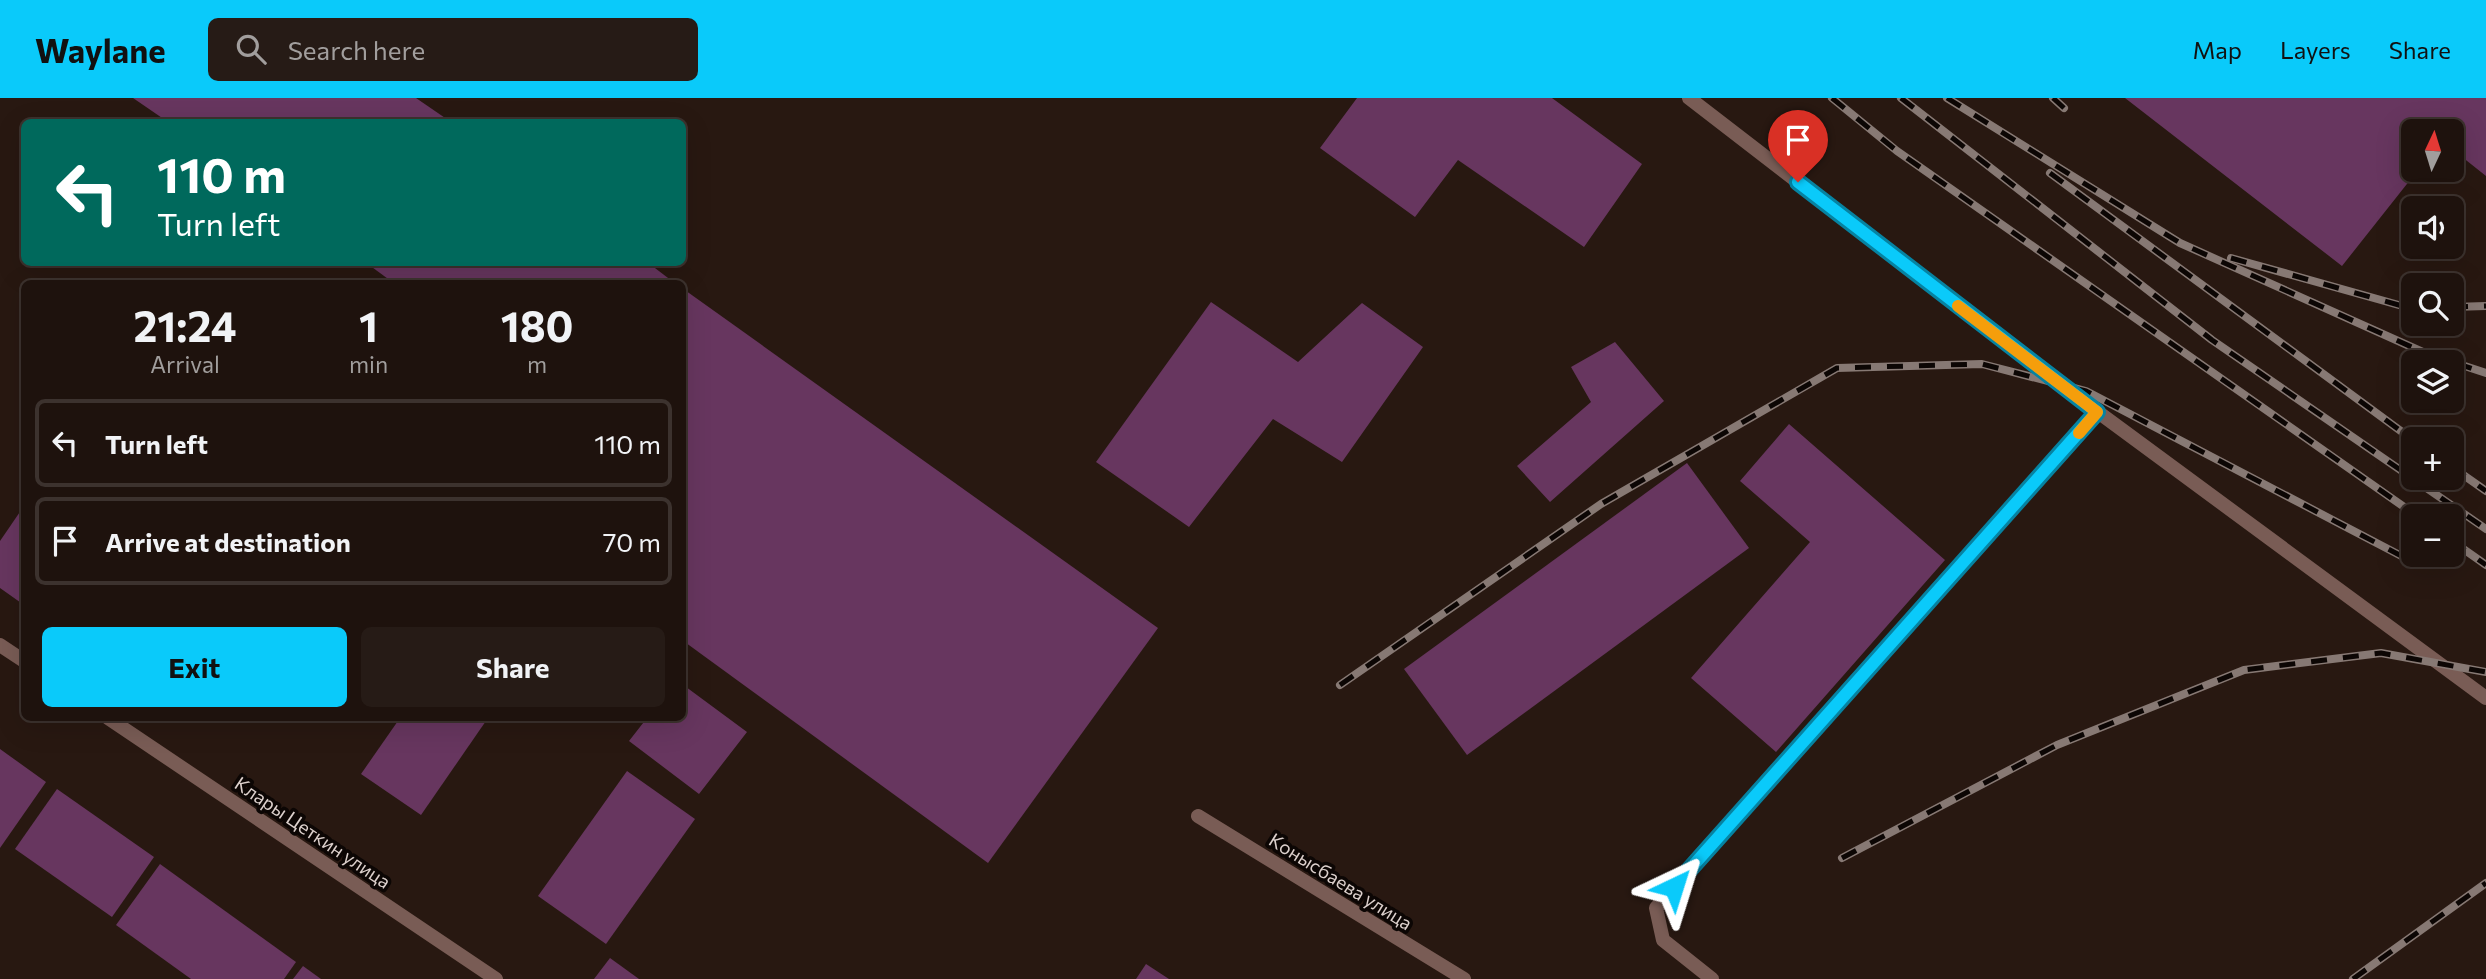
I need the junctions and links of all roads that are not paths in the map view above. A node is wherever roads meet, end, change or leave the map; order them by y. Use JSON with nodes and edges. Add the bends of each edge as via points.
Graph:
{"nodes":[{"id":1,"x":1689,"y":98,"type":"edge"},
{"id":2,"x":2097,"y":412,"type":"junction"},
{"id":3,"x":0,"y":645,"type":"edge"},
{"id":4,"x":21,"y":659,"type":"edge"},
{"id":5,"x":2486,"y":698,"type":"edge"},
{"id":6,"x":112,"y":721,"type":"edge"},
{"id":7,"x":1198,"y":816,"type":"dead end"},
{"id":8,"x":496,"y":979,"type":"edge"},
{"id":9,"x":1464,"y":979,"type":"edge"},
{"id":10,"x":1712,"y":979,"type":"edge"}],
"edges":[{"from":1,"to":2,"type":"street"},
{"from":2,"to":5,"type":"street"},
{"from":2,"to":10,"type":"street","via":[[1656,908],[1663,940]]},
{"from":3,"to":4,"type":"street"},
{"from":6,"to":8,"type":"street","name":"Клары Цеткин улица"},
{"from":7,"to":9,"type":"street","name":"Конысбаева улица"}]}
